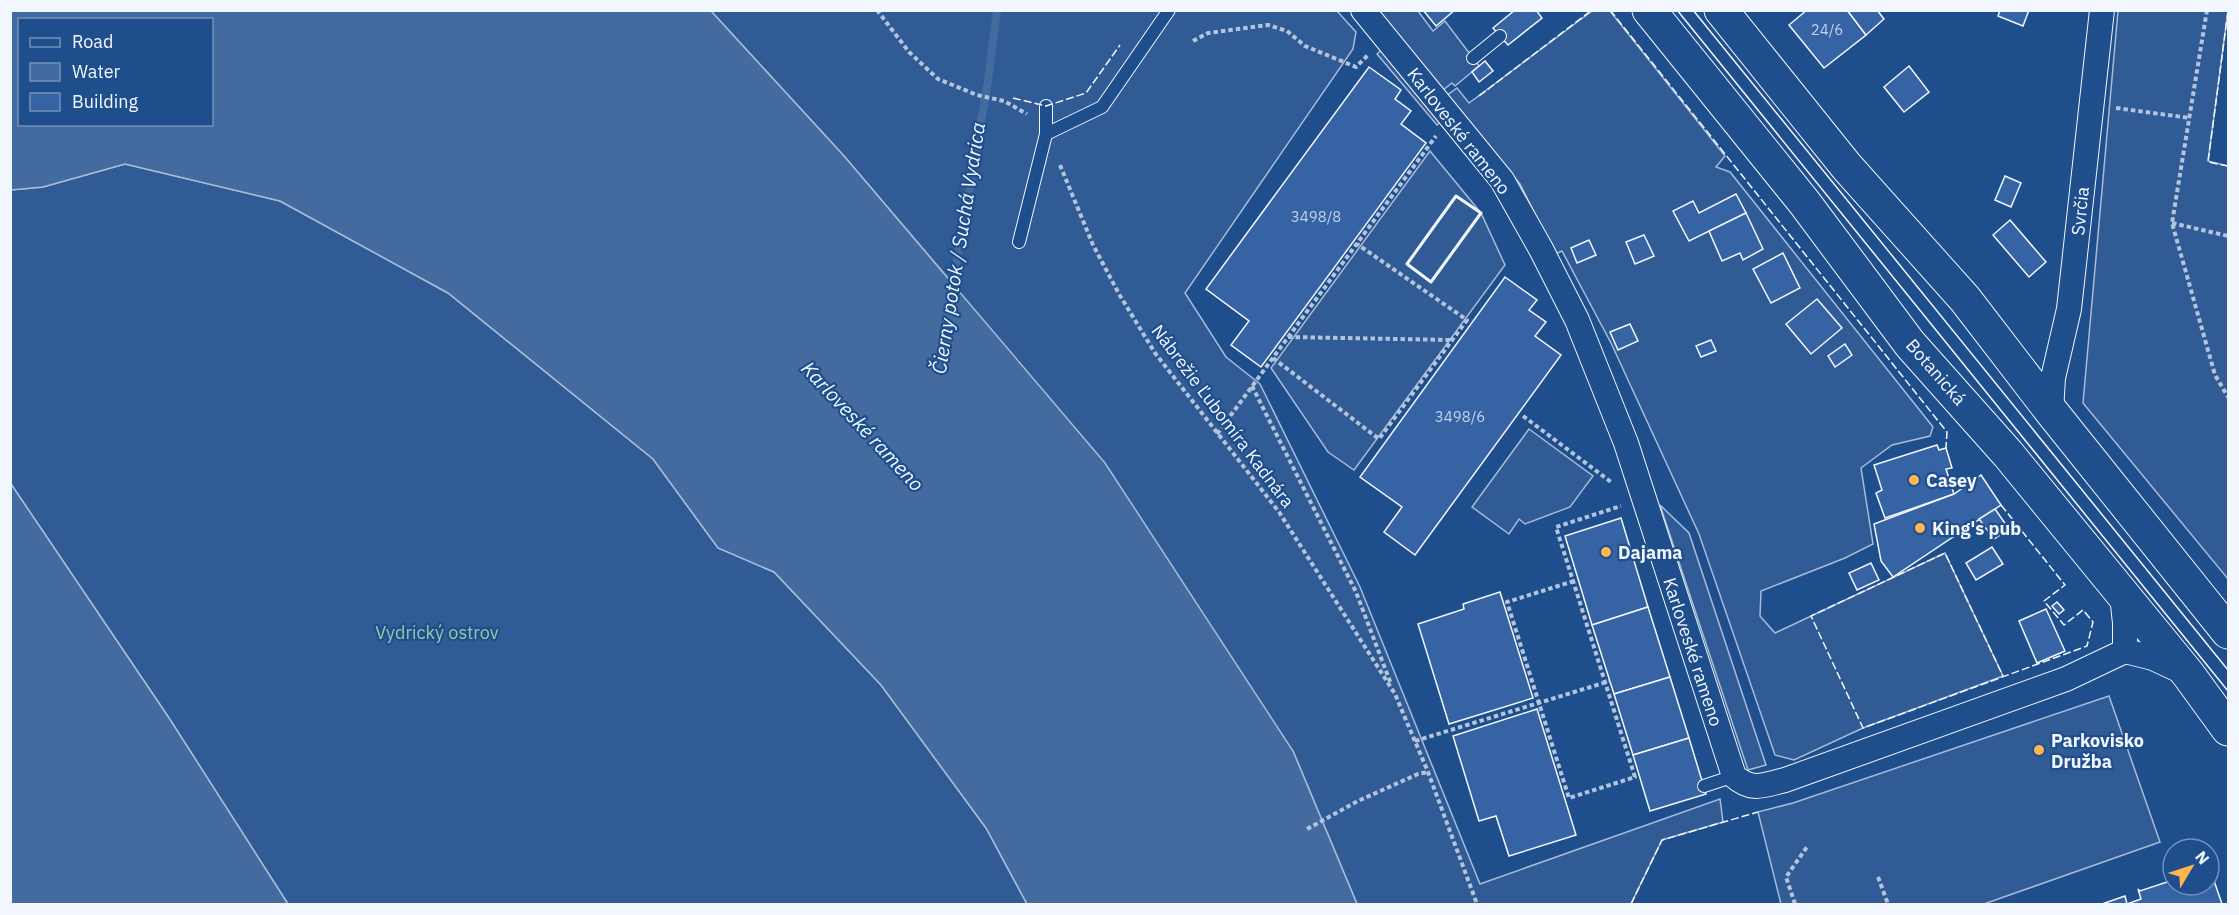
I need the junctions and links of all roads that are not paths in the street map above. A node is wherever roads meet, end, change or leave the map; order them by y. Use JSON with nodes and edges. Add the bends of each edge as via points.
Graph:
{"nodes":[{"id":1,"x":1169,"y":10,"type":"edge"},
{"id":2,"x":1363,"y":10,"type":"edge"},
{"id":3,"x":1649,"y":10,"type":"edge"},
{"id":4,"x":1721,"y":10,"type":"edge"},
{"id":5,"x":2102,"y":10,"type":"edge"},
{"id":6,"x":1500,"y":36,"type":"dead end"},
{"id":7,"x":1473,"y":58,"type":"dead end"},
{"id":8,"x":1046,"y":106,"type":"dead end"},
{"id":9,"x":1046,"y":134,"type":"junction"},
{"id":10,"x":1019,"y":242,"type":"dead end"},
{"id":11,"x":2051,"y":411,"type":"junction"},
{"id":12,"x":2122,"y":595,"type":"junction"},
{"id":13,"x":2229,"y":632,"type":"edge"},
{"id":14,"x":2125,"y":651,"type":"junction"},
{"id":15,"x":2188,"y":675,"type":"junction"},
{"id":16,"x":2229,"y":729,"type":"edge"},
{"id":17,"x":1734,"y":776,"type":"junction"},
{"id":18,"x":1704,"y":786,"type":"dead end"}],
"edges":[{"from":1,"to":9,"type":"lane","via":[[1102,107]]},
{"from":2,"to":17,"type":"street","name":"Karloveské rameno","via":[[1502,180],[1577,320],[1626,443]]},
{"from":3,"to":12,"type":"main road","name":"Botanická","via":[[1804,202],[1910,344],[2008,454]]},
{"from":4,"to":11,"type":"main road","via":[[1847,167],[1965,299]]},
{"from":5,"to":11,"type":"street","name":"Svrčia","via":[[2069,309],[2053,378]]},
{"from":6,"to":7,"type":"lane"},
{"from":8,"to":9,"type":"lane"},
{"from":9,"to":10,"type":"lane"},
{"from":11,"to":13,"type":"main road"},
{"from":12,"to":14,"type":"street"},
{"from":12,"to":15,"type":"main road","name":"Botanická"},
{"from":14,"to":15,"type":"street","via":[[2153,658]]},
{"from":14,"to":17,"type":"street","via":[[2066,679],[1785,780],[1744,785]]},
{"from":15,"to":16,"type":"main road","name":"Botanická"},
{"from":17,"to":18,"type":"lane"}]}
